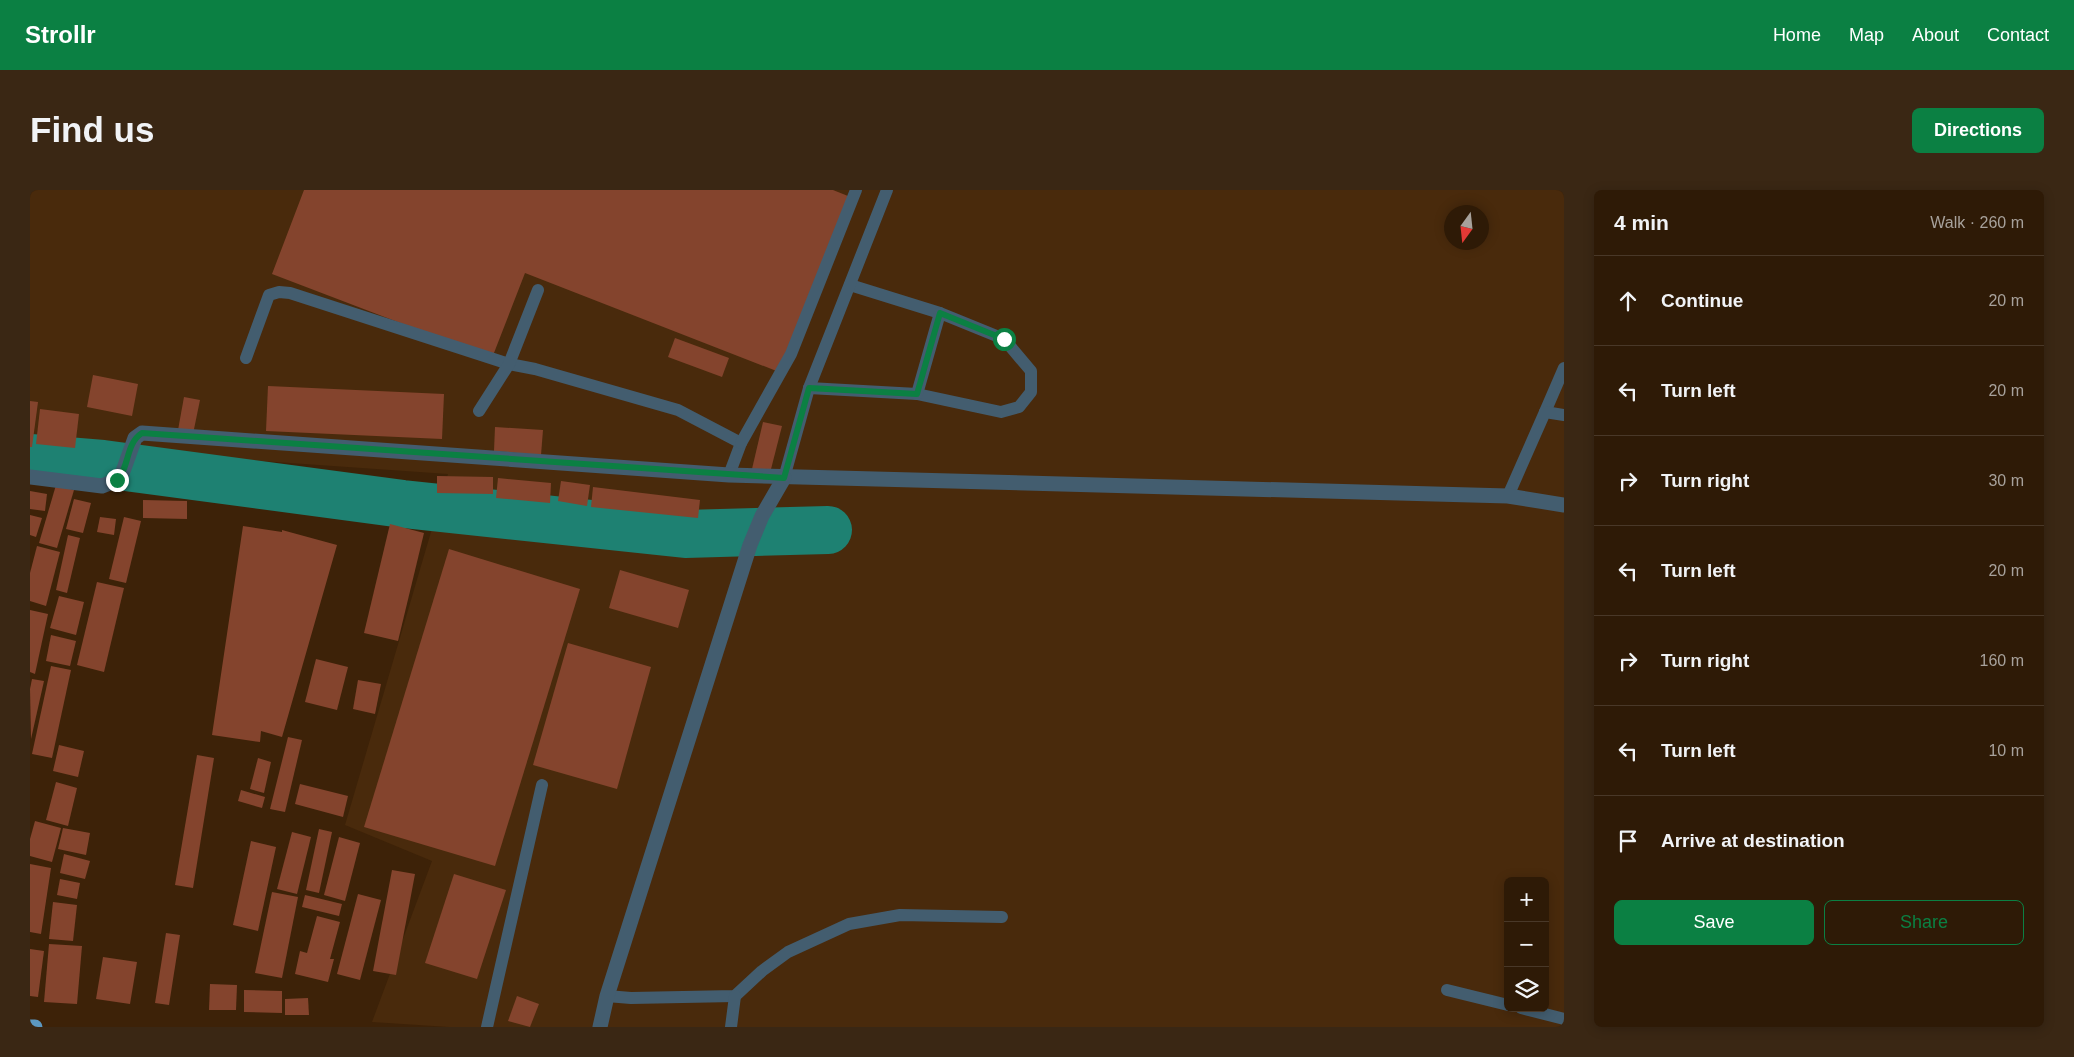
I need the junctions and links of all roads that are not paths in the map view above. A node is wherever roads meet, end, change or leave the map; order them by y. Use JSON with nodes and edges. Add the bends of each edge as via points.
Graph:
{"nodes":[{"id":1,"x":856,"y":190,"type":"edge"},
{"id":2,"x":887,"y":190,"type":"edge"},
{"id":3,"x":850,"y":285,"type":"junction"},
{"id":4,"x":538,"y":290,"type":"dead end"},
{"id":5,"x":940,"y":313,"type":"junction"},
{"id":6,"x":246,"y":358,"type":"dead end"},
{"id":7,"x":508,"y":364,"type":"junction"},
{"id":8,"x":1564,"y":368,"type":"edge"},
{"id":9,"x":809,"y":388,"type":"junction"},
{"id":10,"x":917,"y":394,"type":"junction"},
{"id":11,"x":479,"y":411,"type":"dead end"},
{"id":12,"x":1545,"y":412,"type":"junction"},
{"id":13,"x":1564,"y":415,"type":"edge"},
{"id":14,"x":741,"y":443,"type":"junction"},
{"id":15,"x":729,"y":475,"type":"junction"},
{"id":16,"x":30,"y":477,"type":"edge"},
{"id":17,"x":784,"y":478,"type":"junction"},
{"id":18,"x":1508,"y":496,"type":"junction"},
{"id":19,"x":1564,"y":505,"type":"edge"},
{"id":20,"x":542,"y":785,"type":"dead end"},
{"id":21,"x":1002,"y":917,"type":"dead end"},
{"id":22,"x":1447,"y":990,"type":"dead end"},
{"id":23,"x":607,"y":996,"type":"junction"},
{"id":24,"x":736,"y":996,"type":"junction"},
{"id":25,"x":1504,"y":1004,"type":"edge"},
{"id":26,"x":1537,"y":1012,"type":"edge"},
{"id":27,"x":1564,"y":1019,"type":"edge"},
{"id":28,"x":30,"y":1027,"type":"edge"},
{"id":29,"x":35,"y":1027,"type":"edge"},
{"id":30,"x":487,"y":1027,"type":"edge"},
{"id":31,"x":600,"y":1027,"type":"edge"},
{"id":32,"x":731,"y":1027,"type":"edge"}],
"edges":[{"from":1,"to":14,"type":"lane","via":[[791,354]]},
{"from":2,"to":3,"type":"lane"},
{"from":3,"to":5,"type":"lane"},
{"from":3,"to":9,"type":"lane"},
{"from":4,"to":7,"type":"lane"},
{"from":5,"to":10,"type":"lane"},
{"from":5,"to":10,"type":"lane","via":[[1004,339],[1031,371],[1032,392],[1019,407],[1001,412]]},
{"from":6,"to":7,"type":"lane","via":[[269,295],[279,292]]},
{"from":7,"to":11,"type":"lane"},
{"from":7,"to":14,"type":"lane","via":[[678,410]]},
{"from":8,"to":12,"type":"lane"},
{"from":9,"to":10,"type":"lane"},
{"from":9,"to":17,"type":"lane"},
{"from":12,"to":13,"type":"lane"},
{"from":12,"to":18,"type":"lane"},
{"from":14,"to":15,"type":"lane"},
{"from":15,"to":16,"type":"street","via":[[142,433],[130,448],[122,474],[117,480],[102,486]]},
{"from":15,"to":17,"type":"street"},
{"from":17,"to":18,"type":"street"},
{"from":17,"to":23,"type":"street","via":[[750,545]]},
{"from":18,"to":19,"type":"street"},
{"from":20,"to":30,"type":"lane"},
{"from":21,"to":24,"type":"lane","via":[[900,915],[849,924],[788,952],[762,970]]},
{"from":22,"to":25,"type":"lane"},
{"from":23,"to":24,"type":"lane"},
{"from":23,"to":31,"type":"street"},
{"from":24,"to":32,"type":"lane"},
{"from":26,"to":27,"type":"lane"},
{"from":28,"to":29,"type":"highway"}]}
